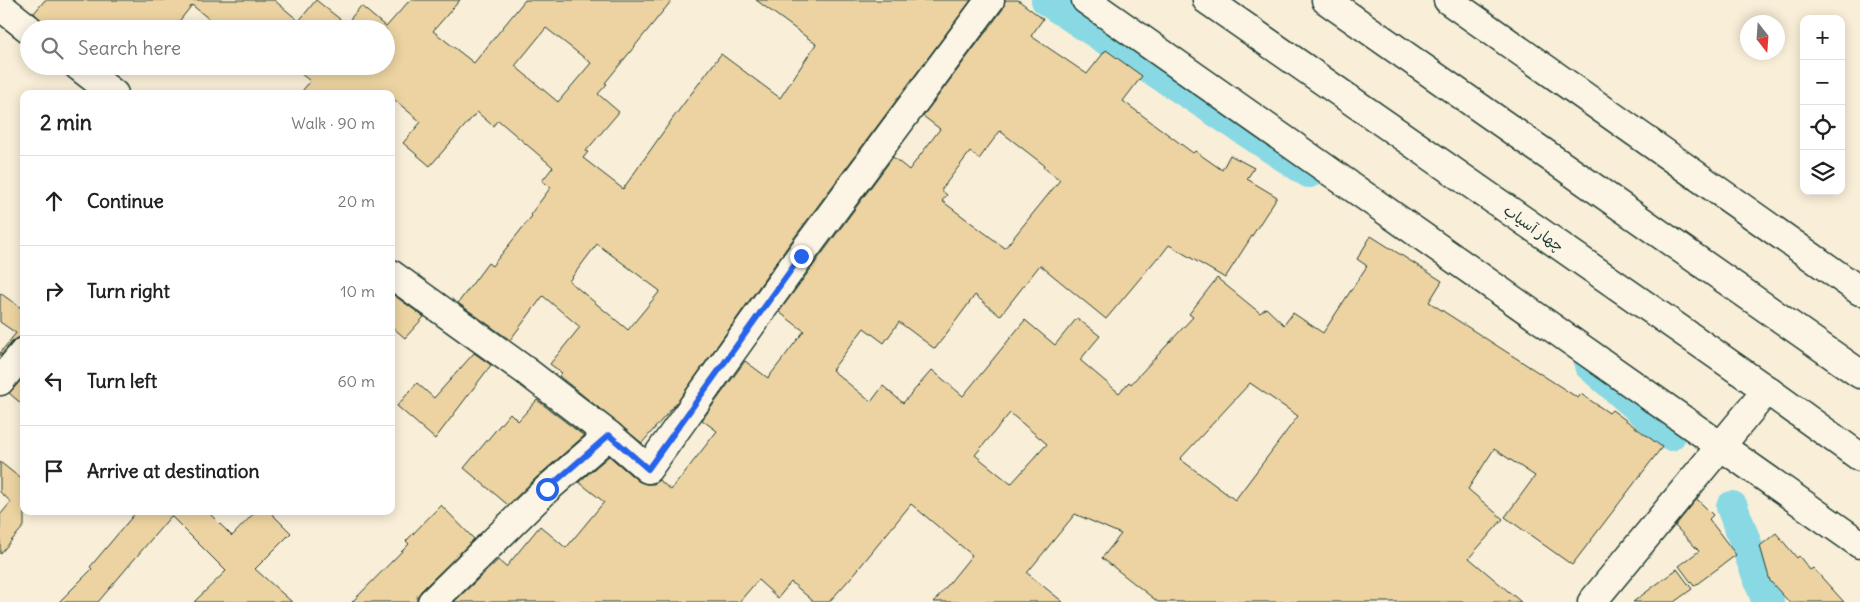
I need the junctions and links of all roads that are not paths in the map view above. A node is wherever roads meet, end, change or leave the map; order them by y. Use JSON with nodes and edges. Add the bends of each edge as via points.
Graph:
{"nodes":[{"id":1,"x":990,"y":0,"type":"edge"},
{"id":2,"x":1086,"y":0,"type":"edge"},
{"id":3,"x":1207,"y":0,"type":"edge"},
{"id":4,"x":1326,"y":0,"type":"edge"},
{"id":5,"x":1448,"y":0,"type":"edge"},
{"id":6,"x":0,"y":6,"type":"edge"},
{"id":7,"x":20,"y":22,"type":"edge"},
{"id":8,"x":90,"y":75,"type":"edge"},
{"id":9,"x":109,"y":90,"type":"edge"},
{"id":10,"x":395,"y":277,"type":"edge"},
{"id":11,"x":1860,"y":291,"type":"edge"},
{"id":12,"x":20,"y":357,"type":"edge"},
{"id":13,"x":1860,"y":374,"type":"edge"},
{"id":14,"x":0,"y":380,"type":"edge"},
{"id":15,"x":1767,"y":390,"type":"junction"},
{"id":16,"x":609,"y":435,"type":"junction"},
{"id":17,"x":1722,"y":446,"type":"junction"},
{"id":18,"x":1860,"y":457,"type":"edge"},
{"id":19,"x":1860,"y":544,"type":"edge"},
{"id":20,"x":432,"y":602,"type":"edge"},
{"id":21,"x":1592,"y":602,"type":"edge"}],
"edges":[{"from":1,"to":16,"type":"main road","via":[[648,469]]},
{"from":2,"to":17,"type":"main road"},
{"from":3,"to":15,"type":"main road","name":"چهار آسیاب"},
{"from":4,"to":13,"type":"main road"},
{"from":5,"to":11,"type":"main road"},
{"from":6,"to":7,"type":"main road"},
{"from":8,"to":9,"type":"main road"},
{"from":10,"to":16,"type":"main road"},
{"from":12,"to":14,"type":"main road"},
{"from":15,"to":17,"type":"main road"},
{"from":15,"to":18,"type":"main road","name":"چهار آسیاب"},
{"from":16,"to":20,"type":"main road","via":[[547,489]]},
{"from":17,"to":19,"type":"main road"},
{"from":17,"to":21,"type":"main road"}]}
